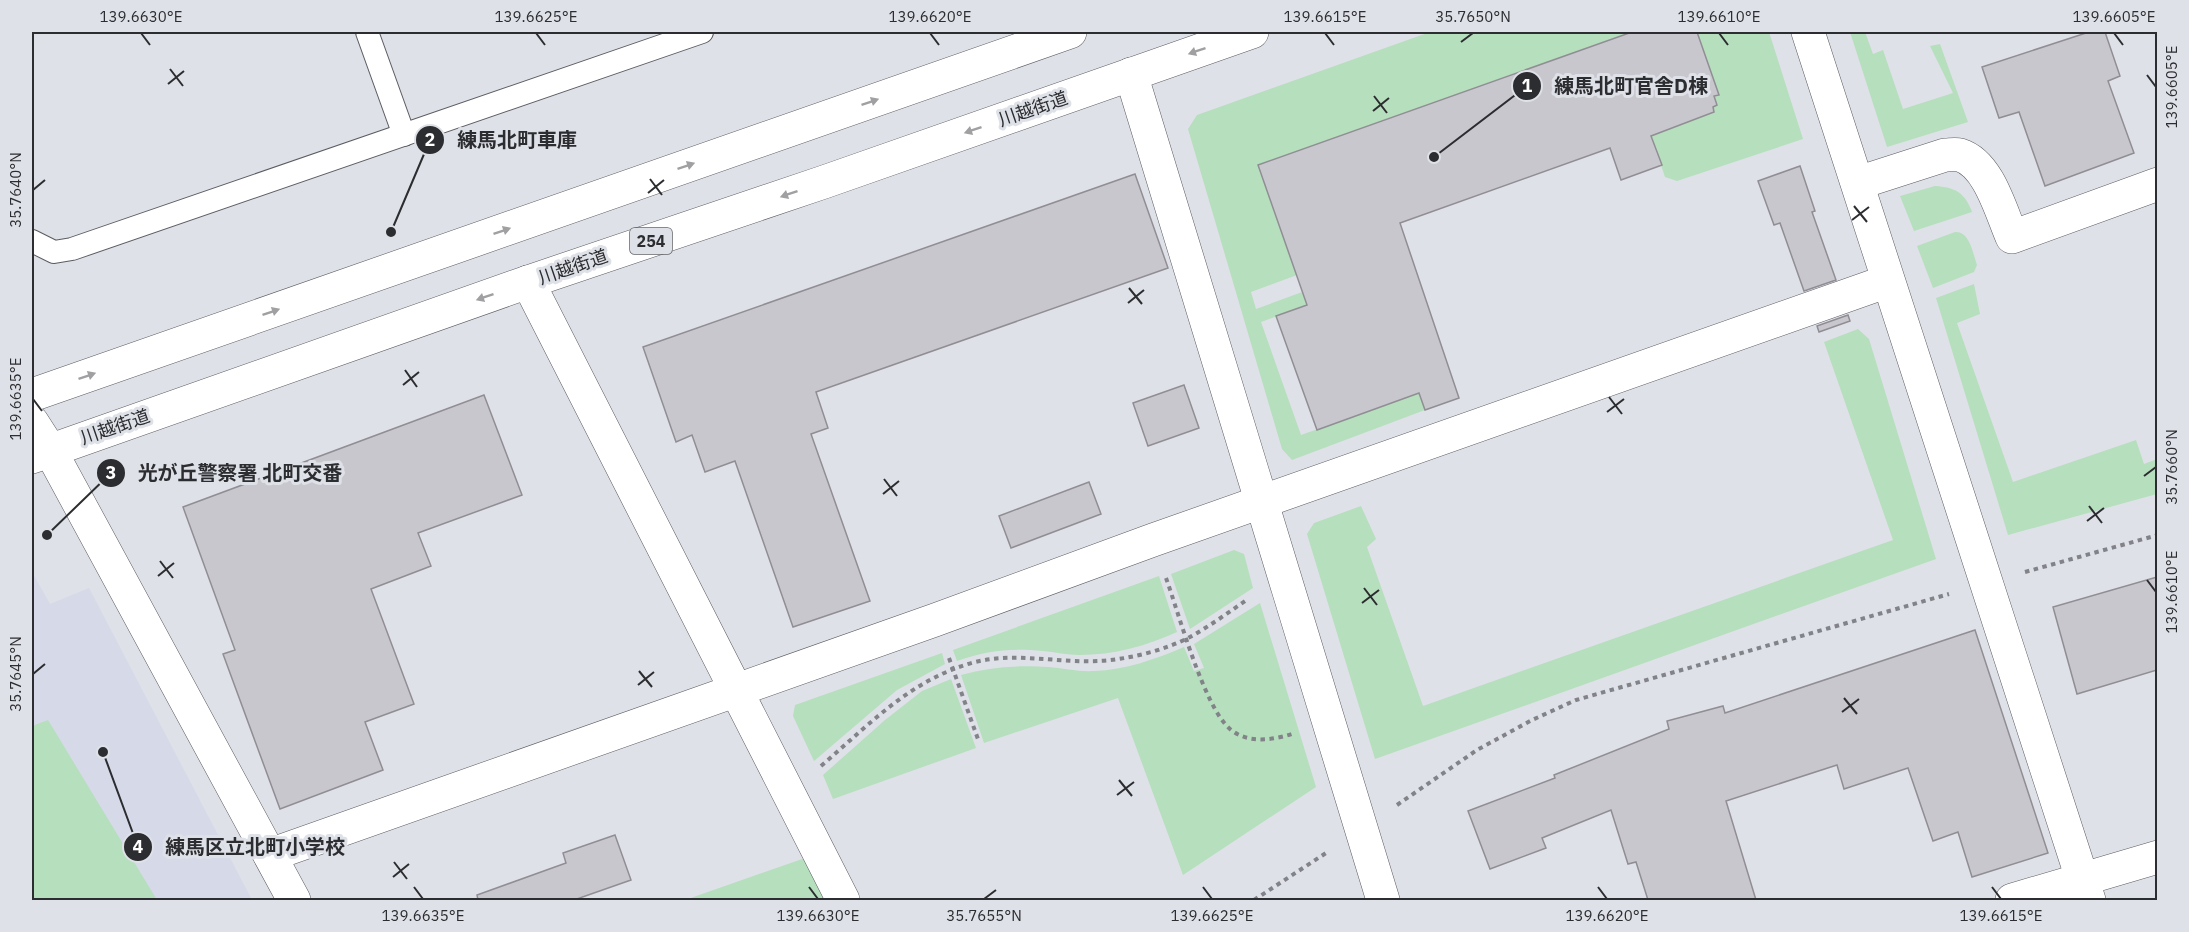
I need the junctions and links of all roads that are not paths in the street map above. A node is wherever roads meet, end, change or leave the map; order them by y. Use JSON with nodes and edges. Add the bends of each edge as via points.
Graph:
{"nodes":[{"id":1,"x":367,"y":32,"type":"edge"},
{"id":2,"x":702,"y":32,"type":"edge"},
{"id":3,"x":1070,"y":32,"type":"edge"},
{"id":4,"x":1252,"y":32,"type":"edge"},
{"id":5,"x":1809,"y":32,"type":"edge"},
{"id":6,"x":1131,"y":74,"type":"junction"},
{"id":7,"x":405,"y":135,"type":"junction"},
{"id":8,"x":1858,"y":183,"type":"junction"},
{"id":9,"x":2157,"y":184,"type":"edge"},
{"id":10,"x":32,"y":241,"type":"edge"},
{"id":11,"x":1888,"y":281,"type":"junction"},
{"id":12,"x":528,"y":282,"type":"junction"},
{"id":13,"x":32,"y":395,"type":"edge"},
{"id":14,"x":32,"y":422,"type":"edge"},
{"id":15,"x":41,"y":453,"type":"edge"},
{"id":16,"x":1262,"y":502,"type":"junction"},
{"id":17,"x":736,"y":689,"type":"junction"},
{"id":18,"x":270,"y":855,"type":"junction"},
{"id":19,"x":2157,"y":857,"type":"edge"},
{"id":20,"x":2086,"y":890,"type":"edge"},
{"id":21,"x":294,"y":900,"type":"edge"},
{"id":22,"x":843,"y":900,"type":"edge"},
{"id":23,"x":1383,"y":900,"type":"edge"},
{"id":24,"x":2012,"y":900,"type":"edge"}],
"edges":[{"from":1,"to":7,"type":"lane"},
{"from":2,"to":7,"type":"lane"},
{"from":13,"to":3,"type":"main road","one_way":true},
{"from":4,"to":6,"type":"main road","name":"川越街道","number":"254","one_way":true},
{"from":5,"to":8,"type":"main road"},
{"from":6,"to":12,"type":"main road","name":"川越街道","number":"254","one_way":true},
{"from":6,"to":16,"type":"main road"},
{"from":7,"to":10,"type":"lane","via":[[72,249],[54,252]]},
{"from":8,"to":9,"type":"main road","via":[[1945,154],[1960,155],[1985,175],[2012,237]]},
{"from":8,"to":11,"type":"main road"},
{"from":11,"to":16,"type":"main road"},
{"from":11,"to":20,"type":"main road"},
{"from":12,"to":15,"type":"main road","name":"川越街道","number":"254","one_way":true},
{"from":12,"to":17,"type":"main road"},
{"from":14,"to":15,"type":"main road"},
{"from":15,"to":18,"type":"main road"},
{"from":16,"to":17,"type":"main road"},
{"from":16,"to":23,"type":"main road"},
{"from":17,"to":18,"type":"main road"},
{"from":17,"to":22,"type":"main road"},
{"from":18,"to":21,"type":"main road"},
{"from":19,"to":20,"type":"main road"},
{"from":20,"to":24,"type":"main road"}]}
